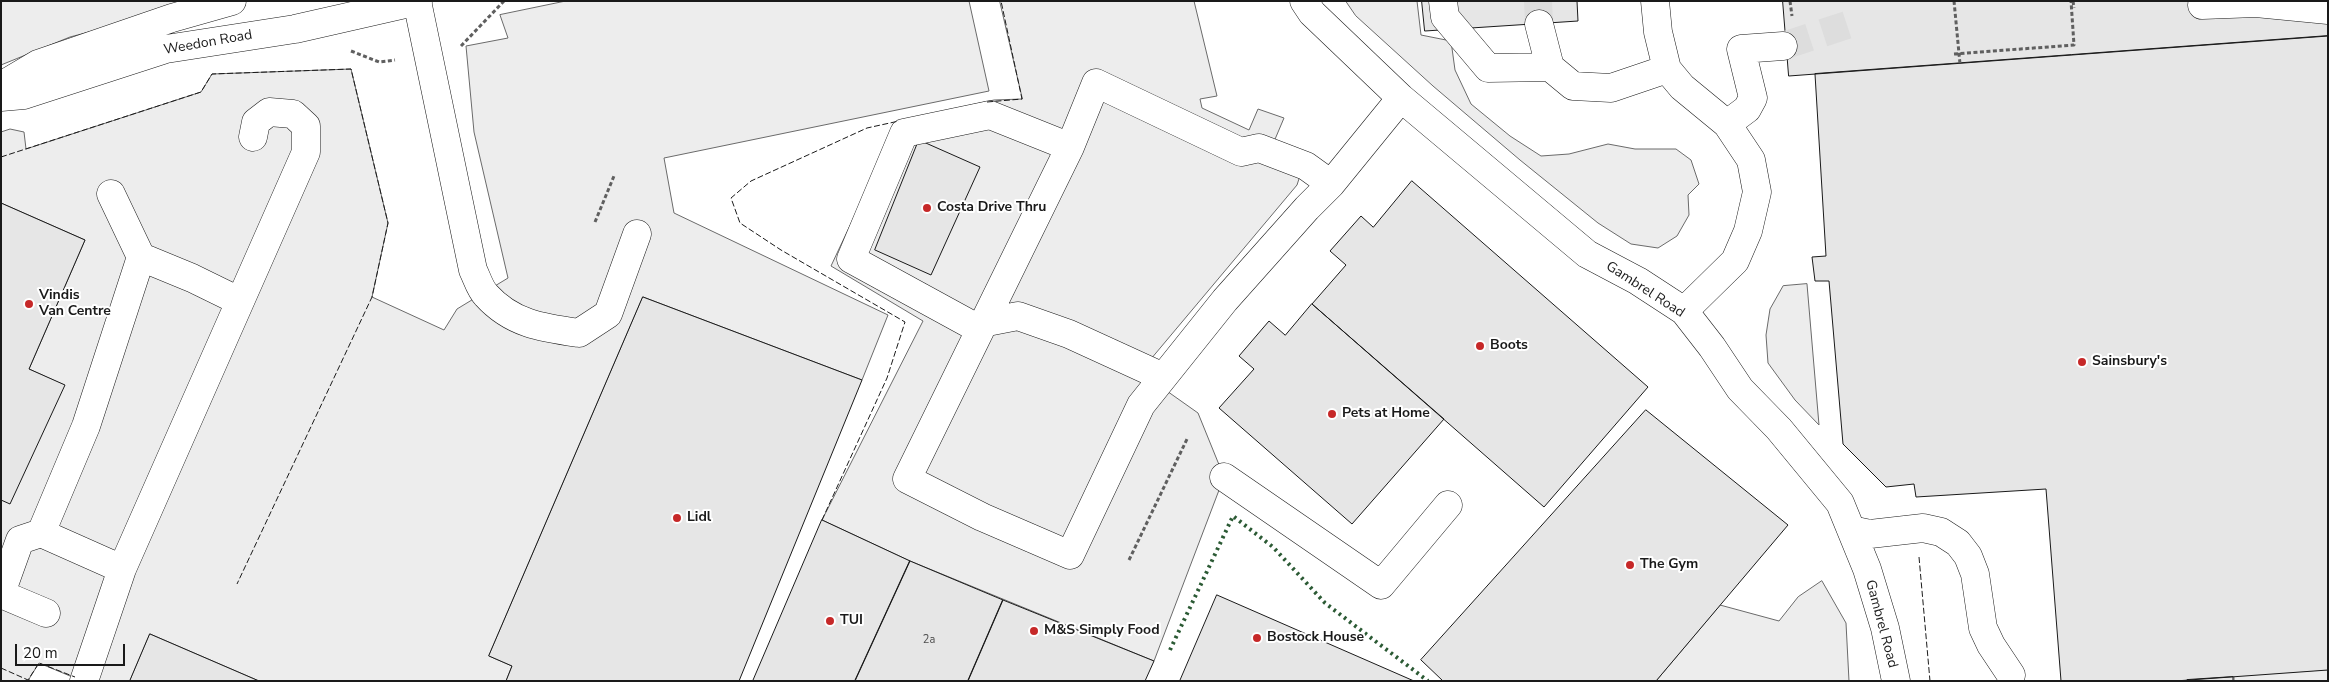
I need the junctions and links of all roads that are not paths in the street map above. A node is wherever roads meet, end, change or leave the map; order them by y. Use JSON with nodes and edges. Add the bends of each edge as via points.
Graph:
{"nodes":[{"id":1,"x":232,"y":1,"type":"edge"},
{"id":2,"x":417,"y":1,"type":"edge"},
{"id":3,"x":1304,"y":1,"type":"edge"},
{"id":4,"x":1443,"y":1,"type":"edge"},
{"id":5,"x":1655,"y":1,"type":"edge"},
{"id":6,"x":2202,"y":5,"type":"dead end"},
{"id":7,"x":2328,"y":10,"type":"edge"},
{"id":8,"x":1539,"y":24,"type":"tunnel mouth"},
{"id":9,"x":1783,"y":46,"type":"tunnel mouth"},
{"id":10,"x":1550,"y":67,"type":"junction"},
{"id":11,"x":1667,"y":69,"type":"junction"},
{"id":12,"x":1,"y":86,"type":"edge"},
{"id":13,"x":1,"y":97,"type":"edge"},
{"id":14,"x":1401,"y":98,"type":"junction"},
{"id":15,"x":1727,"y":124,"type":"junction"},
{"id":16,"x":253,"y":137,"type":"dead end"},
{"id":17,"x":1070,"y":147,"type":"junction"},
{"id":18,"x":1331,"y":184,"type":"junction"},
{"id":19,"x":111,"y":194,"type":"dead end"},
{"id":20,"x":637,"y":234,"type":"dead end"},
{"id":21,"x":141,"y":257,"type":"junction"},
{"id":22,"x":239,"y":301,"type":"junction"},
{"id":23,"x":1684,"y":311,"type":"junction"},
{"id":24,"x":980,"y":326,"type":"junction"},
{"id":25,"x":1169,"y":370,"type":"junction"},
{"id":26,"x":1224,"y":477,"type":"dead end"},
{"id":27,"x":1448,"y":505,"type":"dead end"},
{"id":28,"x":1851,"y":530,"type":"junction"},
{"id":29,"x":41,"y":533,"type":"junction"},
{"id":30,"x":122,"y":569,"type":"junction"},
{"id":31,"x":1,"y":593,"type":"edge"},
{"id":32,"x":46,"y":612,"type":"dead end"},
{"id":33,"x":2011,"y":675,"type":"dead end"},
{"id":34,"x":84,"y":681,"type":"edge"},
{"id":35,"x":1896,"y":681,"type":"edge"}],
"edges":[{"from":1,"to":12,"type":"street","name":"Weedon Road","via":[[38,64]]},
{"from":2,"to":13,"type":"street","name":"Weedon Road","via":[[295,29],[166,49],[24,95]]},
{"from":2,"to":20,"type":"street","via":[[473,270],[485,294],[513,317],[535,326],[579,333],[608,314]]},
{"from":3,"to":14,"type":"street","name":"Gambrel Road","via":[[1312,13]]},
{"from":4,"to":10,"type":"street","via":[[1445,17],[1488,68]]},
{"from":5,"to":11,"type":"street"},
{"from":6,"to":7,"type":"street","via":[[2256,3]]},
{"from":8,"to":10,"type":"street"},
{"from":9,"to":15,"type":"street","via":[[1741,49],[1753,98],[1747,109]]},
{"from":10,"to":11,"type":"street","via":[[1573,86],[1611,88]]},
{"from":11,"to":15,"type":"street","via":[[1682,87]]},
{"from":14,"to":18,"type":"street"},
{"from":14,"to":23,"type":"street","name":"Gambrel Road","via":[[1587,254],[1638,281]]},
{"from":15,"to":23,"type":"street","via":[[1750,160],[1756,192],[1748,231],[1734,261]]},
{"from":16,"to":22,"type":"street","via":[[256,122],[269,112],[293,114],[306,126],[306,152]]},
{"from":17,"to":18,"type":"street","via":[[1096,83],[1241,152],[1259,148],[1306,166]]},
{"from":17,"to":24,"type":"street"},
{"from":17,"to":24,"type":"street","via":[[990,115],[904,133],[851,259]]},
{"from":18,"to":25,"type":"street","via":[[1225,300]]},
{"from":19,"to":21,"type":"street"},
{"from":21,"to":22,"type":"street"},
{"from":21,"to":29,"type":"street","via":[[86,426]]},
{"from":22,"to":30,"type":"street"},
{"from":23,"to":28,"type":"street","name":"Gambrel Road","via":[[1740,389],[1779,429],[1840,502]]},
{"from":24,"to":25,"type":"street","via":[[1018,316]]},
{"from":24,"to":25,"type":"street","via":[[907,479],[982,517],[1070,555],[1141,406]]},
{"from":26,"to":27,"type":"street","via":[[1381,584]]},
{"from":28,"to":33,"type":"street","via":[[1870,534],[1923,528],[1942,532],[1958,543],[1968,556],[1975,574],[1983,628]]},
{"from":28,"to":35,"type":"street","name":"Gambrel Road","via":[[1885,628]]},
{"from":29,"to":30,"type":"street"},
{"from":29,"to":31,"type":"street","via":[[20,540]]},
{"from":30,"to":34,"type":"street"},
{"from":31,"to":32,"type":"street"}]}
